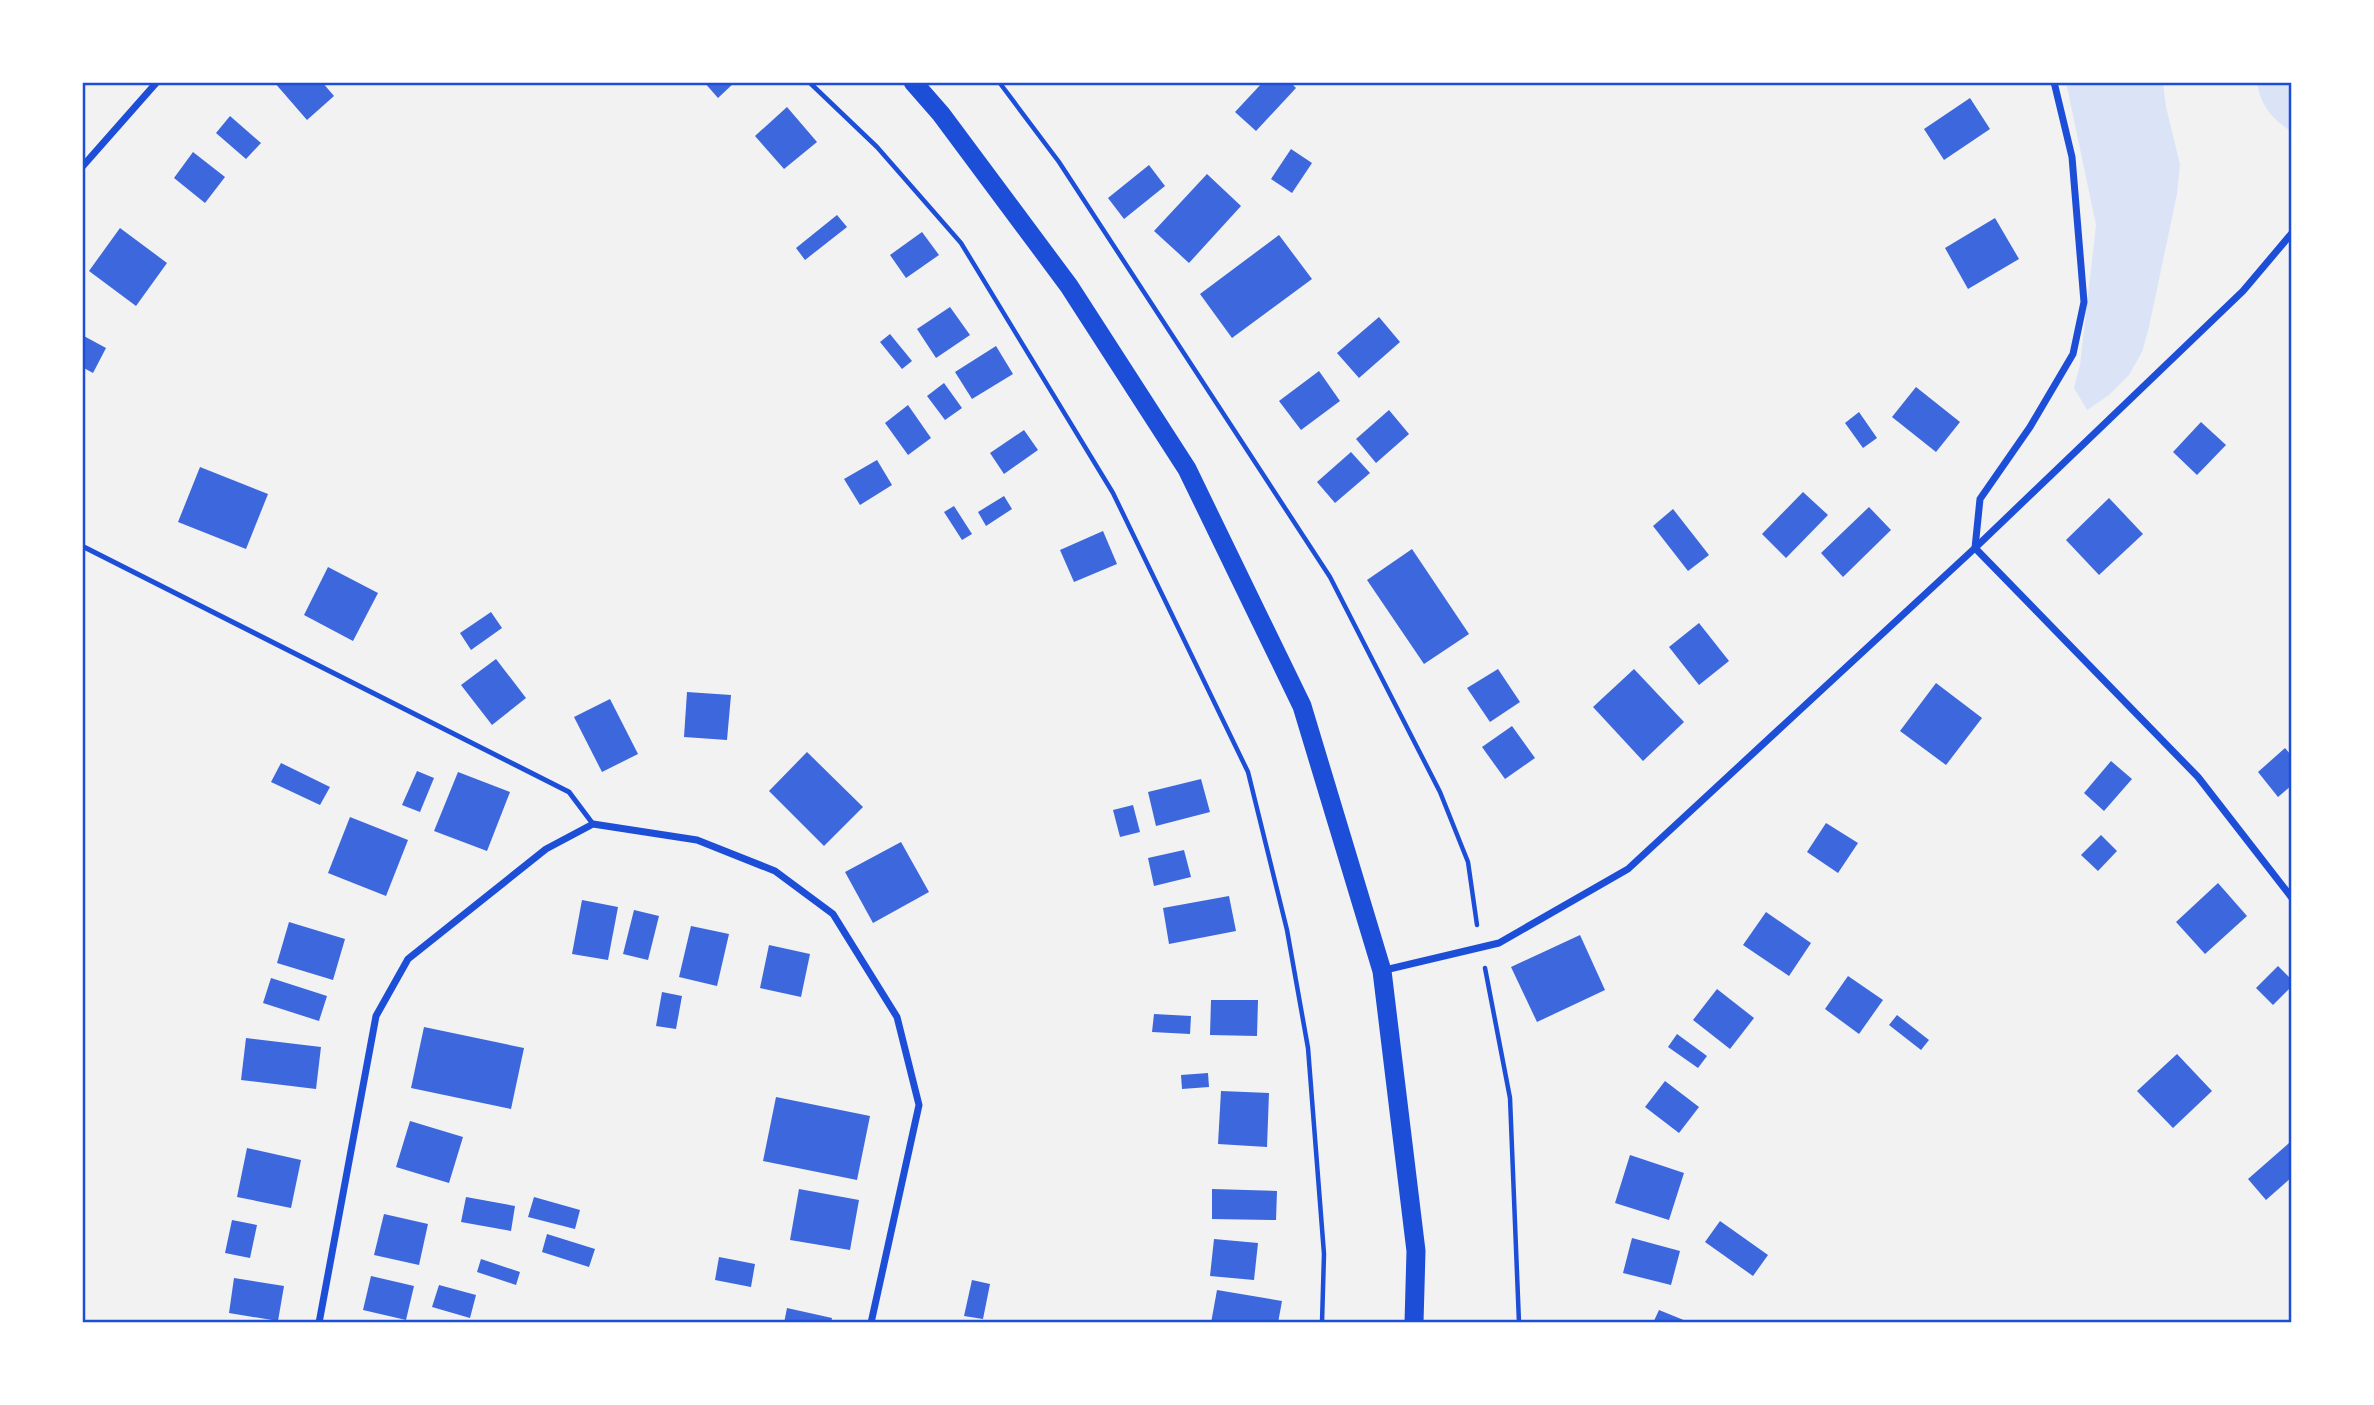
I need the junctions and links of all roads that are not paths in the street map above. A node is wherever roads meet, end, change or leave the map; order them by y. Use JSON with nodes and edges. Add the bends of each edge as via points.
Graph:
{"nodes":[{"id":1,"x":157,"y":82,"type":"edge"},
{"id":2,"x":913,"y":82,"type":"edge"},
{"id":3,"x":2054,"y":82,"type":"edge"},
{"id":4,"x":82,"y":167,"type":"edge"},
{"id":5,"x":2292,"y":233,"type":"edge"},
{"id":6,"x":82,"y":546,"type":"edge"},
{"id":7,"x":1975,"y":548,"type":"junction"},
{"id":8,"x":593,"y":824,"type":"junction"},
{"id":9,"x":2292,"y":898,"type":"edge"},
{"id":10,"x":1382,"y":971,"type":"junction"},
{"id":11,"x":318,"y":1323,"type":"edge"},
{"id":12,"x":871,"y":1323,"type":"edge"},
{"id":13,"x":1414,"y":1323,"type":"edge"}],
"edges":[{"from":1,"to":4,"type":"street"},
{"from":2,"to":10,"type":"highway","via":[[1069,286],[1187,469],[1302,706]]},
{"from":3,"to":7,"type":"street","via":[[2073,157],[2084,302],[2073,354],[1980,499]]},
{"from":5,"to":7,"type":"street","via":[[2243,291]]},
{"from":6,"to":8,"type":"lane","via":[[569,792]]},
{"from":7,"to":9,"type":"street","via":[[2198,777]]},
{"from":7,"to":10,"type":"street","via":[[1628,869],[1499,943]]},
{"from":8,"to":11,"type":"street","via":[[546,849],[408,959],[376,1016]]},
{"from":8,"to":12,"type":"street","via":[[697,840],[775,871],[833,914],[897,1017],[919,1105]]},
{"from":10,"to":13,"type":"highway","via":[[1416,1251]]}]}
